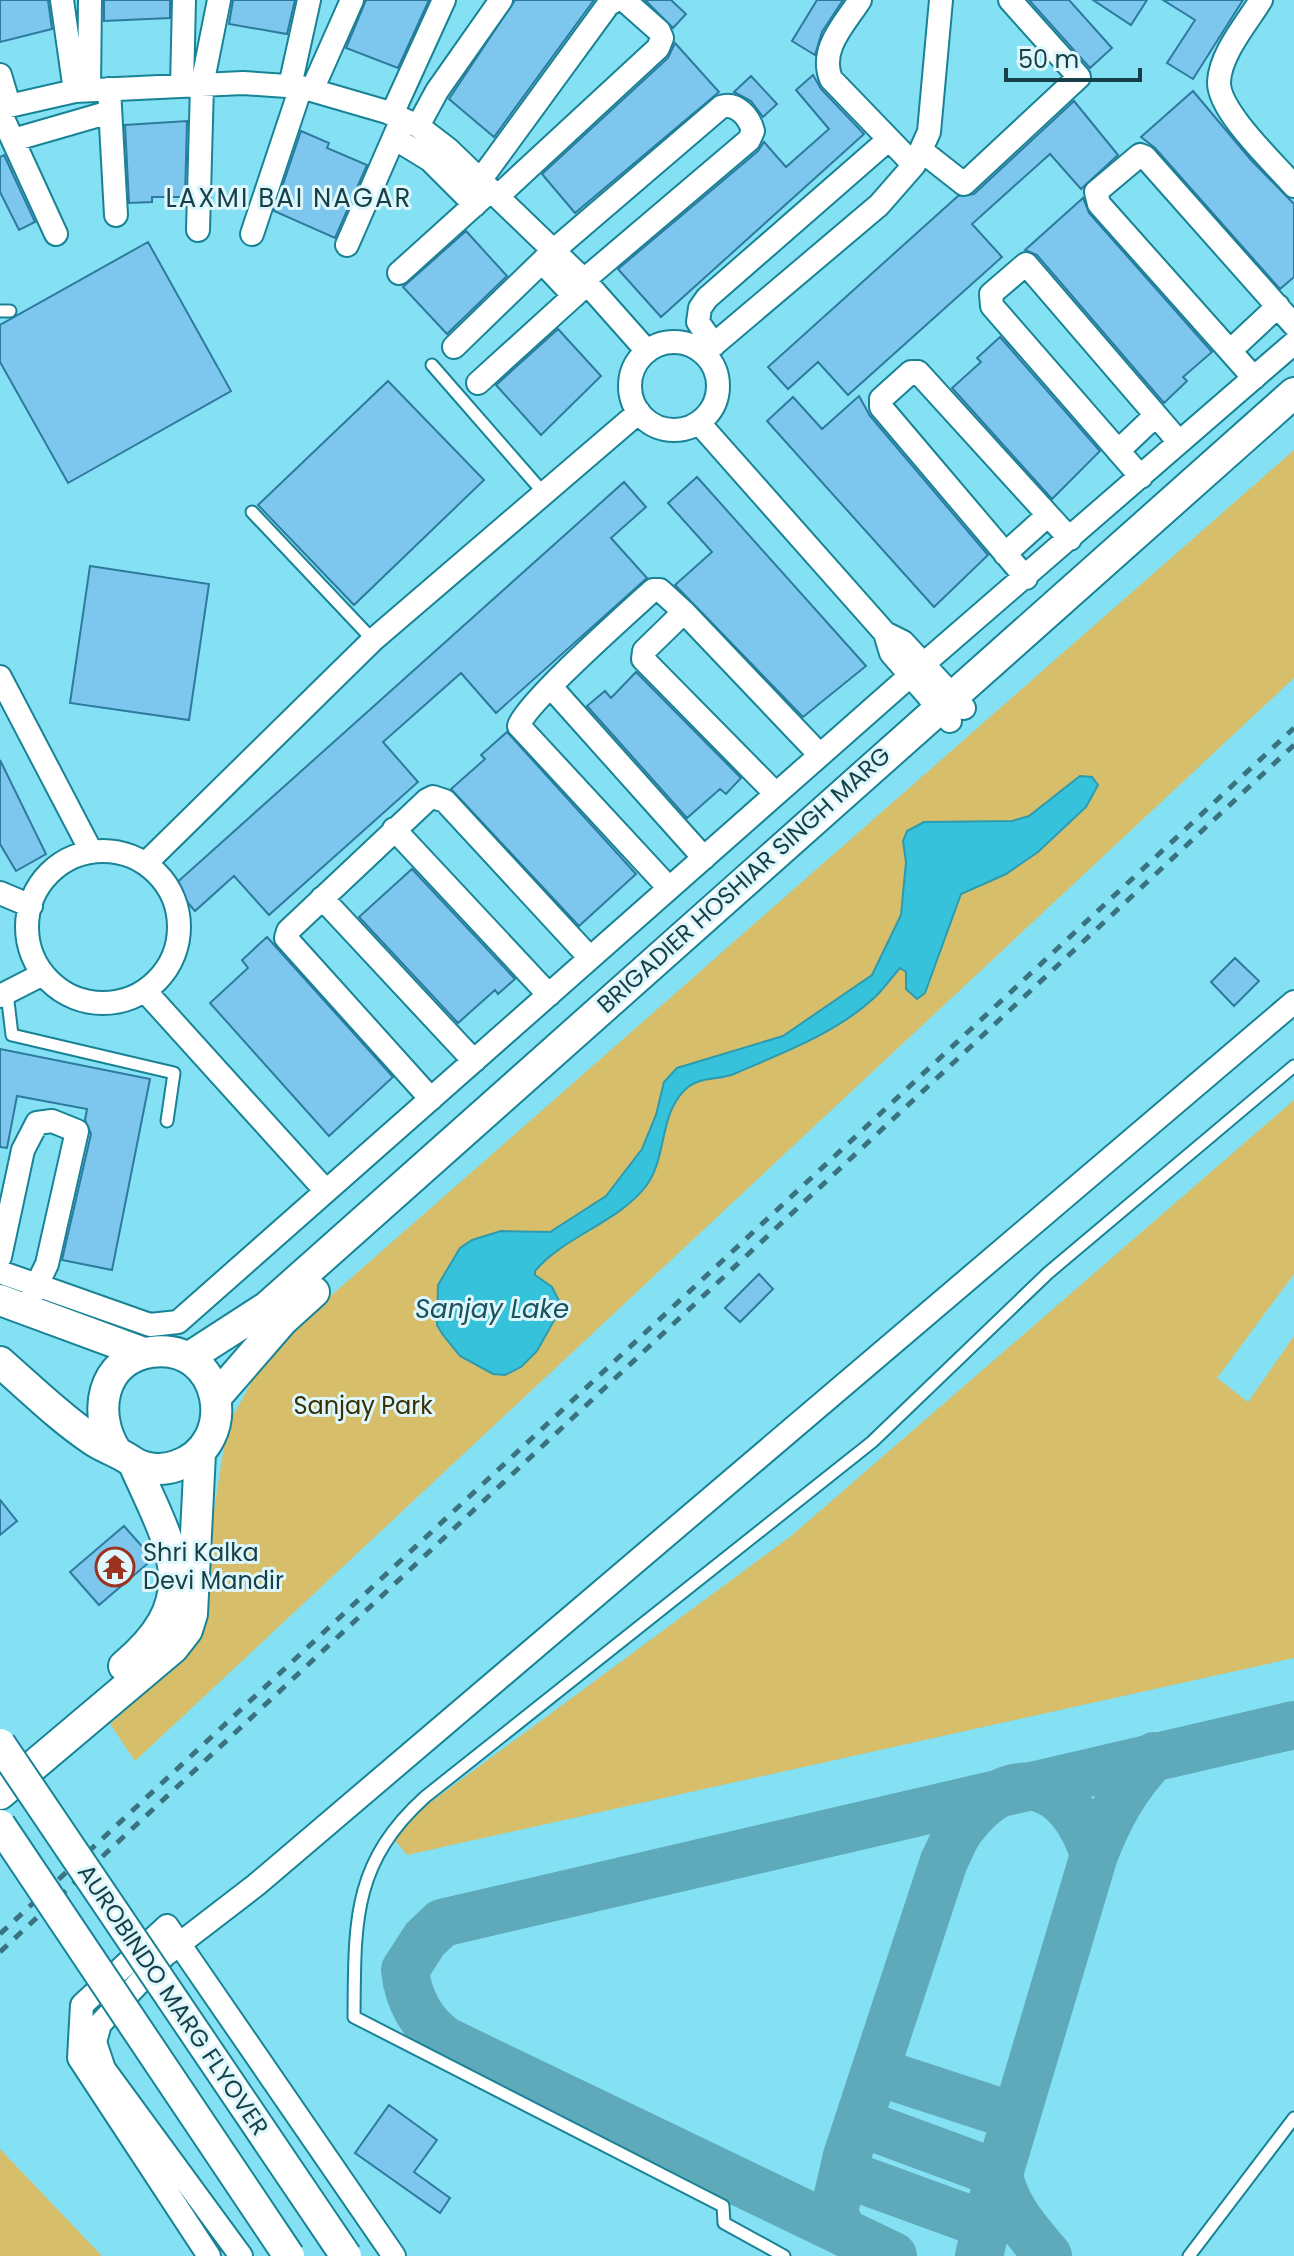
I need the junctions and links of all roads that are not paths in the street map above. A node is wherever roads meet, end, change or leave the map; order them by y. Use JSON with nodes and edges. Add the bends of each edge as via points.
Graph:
{"nodes":[{"id":1,"x":62,"y":0,"type":"edge"},
{"id":2,"x":90,"y":0,"type":"edge"},
{"id":3,"x":184,"y":0,"type":"edge"},
{"id":4,"x":219,"y":0,"type":"edge"},
{"id":5,"x":309,"y":0,"type":"edge"},
{"id":6,"x":352,"y":0,"type":"edge"},
{"id":7,"x":444,"y":0,"type":"edge"},
{"id":8,"x":501,"y":0,"type":"edge"},
{"id":9,"x":616,"y":0,"type":"edge"},
{"id":10,"x":624,"y":0,"type":"edge"},
{"id":11,"x":860,"y":0,"type":"edge"},
{"id":12,"x":941,"y":0,"type":"edge"},
{"id":13,"x":1010,"y":0,"type":"edge"},
{"id":14,"x":1261,"y":0,"type":"edge"},
{"id":15,"x":0,"y":75,"type":"edge"},
{"id":16,"x":195,"y":89,"type":"junction"},
{"id":17,"x":91,"y":90,"type":"junction"},
{"id":18,"x":300,"y":91,"type":"junction"},
{"id":19,"x":3,"y":108,"type":"edge"},
{"id":20,"x":110,"y":112,"type":"junction"},
{"id":21,"x":402,"y":124,"type":"junction"},
{"id":22,"x":13,"y":140,"type":"junction"},
{"id":23,"x":888,"y":140,"type":"junction"},
{"id":24,"x":918,"y":158,"type":"junction"},
{"id":25,"x":1294,"y":186,"type":"edge"},
{"id":26,"x":486,"y":193,"type":"junction"},
{"id":27,"x":116,"y":215,"type":"dead end"},
{"id":28,"x":198,"y":230,"type":"dead end"},
{"id":29,"x":56,"y":234,"type":"dead end"},
{"id":30,"x":252,"y":234,"type":"dead end"},
{"id":31,"x":347,"y":245,"type":"dead end"},
{"id":32,"x":548,"y":256,"type":"junction"},
{"id":33,"x":399,"y":273,"type":"dead end"},
{"id":34,"x":582,"y":286,"type":"junction"},
{"id":35,"x":1278,"y":306,"type":"junction"},
{"id":36,"x":1294,"y":325,"type":"edge"},
{"id":37,"x":1294,"y":343,"type":"edge"},
{"id":38,"x":454,"y":347,"type":"dead end"},
{"id":39,"x":709,"y":349,"type":"junction"},
{"id":40,"x":647,"y":351,"type":"junction"},
{"id":41,"x":1230,"y":351,"type":"junction"},
{"id":42,"x":432,"y":365,"type":"dead end"},
{"id":43,"x":1254,"y":378,"type":"junction"},
{"id":44,"x":478,"y":383,"type":"dead end"},
{"id":45,"x":1294,"y":393,"type":"edge"},
{"id":46,"x":639,"y":412,"type":"junction"},
{"id":47,"x":1155,"y":416,"type":"junction"},
{"id":48,"x":1294,"y":418,"type":"edge"},
{"id":49,"x":699,"y":423,"type":"junction"},
{"id":50,"x":1179,"y":442,"type":"junction"},
{"id":51,"x":1118,"y":451,"type":"junction"},
{"id":52,"x":1141,"y":477,"type":"junction"},
{"id":53,"x":542,"y":491,"type":"junction"},
{"id":54,"x":252,"y":512,"type":"dead end"},
{"id":55,"x":1048,"y":515,"type":"junction"},
{"id":56,"x":1070,"y":539,"type":"junction"},
{"id":57,"x":1005,"y":554,"type":"junction"},
{"id":58,"x":1026,"y":578,"type":"junction"},
{"id":59,"x":684,"y":612,"type":"junction"},
{"id":60,"x":373,"y":640,"type":"junction"},
{"id":61,"x":919,"y":669,"type":"junction"},
{"id":62,"x":0,"y":677,"type":"edge"},
{"id":63,"x":551,"y":687,"type":"junction"},
{"id":64,"x":951,"y":707,"type":"junction"},
{"id":65,"x":820,"y":755,"type":"junction"},
{"id":66,"x":776,"y":794,"type":"junction"},
{"id":67,"x":394,"y":829,"type":"junction"},
{"id":68,"x":91,"y":851,"type":"junction"},
{"id":69,"x":704,"y":858,"type":"junction"},
{"id":70,"x":146,"y":863,"type":"junction"},
{"id":71,"x":669,"y":888,"type":"junction"},
{"id":72,"x":0,"y":893,"type":"edge"},
{"id":73,"x":322,"y":898,"type":"junction"},
{"id":74,"x":31,"y":906,"type":"junction"},
{"id":75,"x":590,"y":958,"type":"junction"},
{"id":76,"x":43,"y":974,"type":"junction"},
{"id":77,"x":146,"y":992,"type":"junction"},
{"id":78,"x":3,"y":994,"type":"edge"},
{"id":79,"x":549,"y":995,"type":"junction"},
{"id":80,"x":1294,"y":1002,"type":"edge"},
{"id":81,"x":10,"y":1017,"type":"junction"},
{"id":82,"x":0,"y":1026,"type":"edge"},
{"id":83,"x":474,"y":1061,"type":"junction"},
{"id":84,"x":1294,"y":1066,"type":"edge"},
{"id":85,"x":431,"y":1099,"type":"junction"},
{"id":86,"x":167,"y":1121,"type":"dead end"},
{"id":87,"x":326,"y":1191,"type":"junction"},
{"id":88,"x":0,"y":1257,"type":"edge"},
{"id":89,"x":0,"y":1272,"type":"edge"},
{"id":90,"x":19,"y":1297,"type":"edge"},
{"id":91,"x":144,"y":1353,"type":"junction"},
{"id":92,"x":188,"y":1358,"type":"junction"},
{"id":93,"x":0,"y":1362,"type":"edge"},
{"id":94,"x":217,"y":1396,"type":"junction"},
{"id":95,"x":200,"y":1453,"type":"junction"},
{"id":96,"x":125,"y":1457,"type":"junction"},
{"id":97,"x":0,"y":1744,"type":"edge"},
{"id":98,"x":0,"y":1764,"type":"edge"},
{"id":99,"x":0,"y":1794,"type":"edge"},
{"id":100,"x":0,"y":1825,"type":"edge"},
{"id":101,"x":179,"y":1945,"type":"junction"},
{"id":102,"x":1294,"y":2118,"type":"edge"},
{"id":103,"x":209,"y":2256,"type":"edge"},
{"id":104,"x":241,"y":2256,"type":"edge"},
{"id":105,"x":289,"y":2256,"type":"edge"},
{"id":106,"x":346,"y":2256,"type":"edge"},
{"id":107,"x":394,"y":2256,"type":"edge"},
{"id":108,"x":784,"y":2256,"type":"edge"},
{"id":109,"x":1189,"y":2256,"type":"edge"}],
"edges":[{"from":1,"to":17,"type":"street"},
{"from":2,"to":17,"type":"street"},
{"from":3,"to":16,"type":"street"},
{"from":4,"to":16,"type":"street"},
{"from":5,"to":18,"type":"street"},
{"from":6,"to":18,"type":"street"},
{"from":7,"to":21,"type":"street"},
{"from":8,"to":21,"type":"street","via":[[437,91]]},
{"from":9,"to":26,"type":"street"},
{"from":10,"to":26,"type":"street","via":[[659,31],[658,48]]},
{"from":11,"to":23,"type":"street","via":[[828,50],[826,66],[831,79]]},
{"from":12,"to":24,"type":"street","via":[[935,91]]},
{"from":13,"to":24,"type":"street","via":[[1079,77],[964,184]]},
{"from":14,"to":25,"type":"street","via":[[1228,54],[1218,83],[1227,108]]},
{"from":15,"to":19,"type":"street"},
{"from":16,"to":17,"type":"street"},
{"from":16,"to":18,"type":"street"},
{"from":16,"to":28,"type":"street"},
{"from":17,"to":19,"type":"street"},
{"from":17,"to":20,"type":"street"},
{"from":18,"to":21,"type":"street"},
{"from":18,"to":30,"type":"street"},
{"from":19,"to":22,"type":"street"},
{"from":20,"to":22,"type":"street"},
{"from":20,"to":27,"type":"street"},
{"from":21,"to":26,"type":"street","via":[[430,160]]},
{"from":21,"to":31,"type":"street"},
{"from":22,"to":29,"type":"street"},
{"from":23,"to":24,"type":"street"},
{"from":23,"to":39,"type":"street","via":[[707,298],[697,315]]},
{"from":24,"to":39,"type":"street","via":[[879,205]]},
{"from":26,"to":32,"type":"street"},
{"from":26,"to":33,"type":"street"},
{"from":32,"to":34,"type":"street"},
{"from":32,"to":34,"type":"street","via":[[721,107],[737,107],[751,124],[749,140]]},
{"from":32,"to":38,"type":"street"},
{"from":34,"to":40,"type":"street"},
{"from":34,"to":44,"type":"street"},
{"from":35,"to":36,"type":"street"},
{"from":35,"to":41,"type":"street"},
{"from":35,"to":41,"type":"street","via":[[1145,157],[1140,155],[1096,192],[1099,204]]},
{"from":37,"to":43,"type":"street"},
{"from":39,"to":40,"type":"street","via":[[676,341]]},
{"from":39,"to":49,"type":"street","via":[[716,399]]},
{"from":40,"to":46,"type":"street","via":[[630,379]]},
{"from":41,"to":43,"type":"street"},
{"from":42,"to":53,"type":"lane"},
{"from":43,"to":50,"type":"street"},
{"from":45,"to":64,"type":"street","name":"BRIGADIER HOSHIAR SINGH MARG"},
{"from":46,"to":49,"type":"street","via":[[671,429]]},
{"from":46,"to":53,"type":"street"},
{"from":47,"to":50,"type":"street"},
{"from":47,"to":51,"type":"street"},
{"from":47,"to":51,"type":"street","via":[[1026,264],[1004,281],[991,294],[992,306]]},
{"from":48,"to":64,"type":"street","name":"BRIGADIER HOSHIAR SINGH MARG"},
{"from":49,"to":61,"type":"street","via":[[885,633],[891,653]]},
{"from":50,"to":52,"type":"street"},
{"from":51,"to":52,"type":"street"},
{"from":52,"to":56,"type":"street"},
{"from":53,"to":60,"type":"street"},
{"from":54,"to":60,"type":"lane"},
{"from":55,"to":56,"type":"street"},
{"from":55,"to":57,"type":"street"},
{"from":55,"to":57,"type":"street","via":[[918,372],[911,372],[881,399],[881,407]]},
{"from":56,"to":58,"type":"street"},
{"from":57,"to":58,"type":"street"},
{"from":58,"to":61,"type":"street"},
{"from":59,"to":63,"type":"street","via":[[660,590],[653,590]]},
{"from":59,"to":65,"type":"street"},
{"from":59,"to":66,"type":"street","via":[[644,651],[643,659]]},
{"from":60,"to":70,"type":"street"},
{"from":61,"to":64,"type":"street"},
{"from":61,"to":65,"type":"street"},
{"from":62,"to":68,"type":"street"},
{"from":63,"to":69,"type":"street"},
{"from":63,"to":71,"type":"street","via":[[521,718],[523,734]]},
{"from":64,"to":92,"type":"street","name":"BRIGADIER HOSHIAR SINGH MARG","via":[[267,1307]]},
{"from":64,"to":94,"type":"street","name":"BRIGADIER HOSHIAR SINGH MARG","via":[[282,1321]]},
{"from":65,"to":66,"type":"street"},
{"from":66,"to":69,"type":"street"},
{"from":67,"to":73,"type":"street"},
{"from":67,"to":75,"type":"street","via":[[427,800],[445,801]]},
{"from":67,"to":79,"type":"street"},
{"from":68,"to":70,"type":"street","via":[[118,851]]},
{"from":68,"to":74,"type":"street","via":[[50,871]]},
{"from":69,"to":71,"type":"street"},
{"from":70,"to":77,"type":"street","via":[[174,896],[180,922],[176,951]]},
{"from":71,"to":75,"type":"street"},
{"from":72,"to":74,"type":"street"},
{"from":73,"to":83,"type":"street"},
{"from":73,"to":85,"type":"street","via":[[288,931],[289,946]]},
{"from":74,"to":76,"type":"street","via":[[26,930]]},
{"from":75,"to":79,"type":"street"},
{"from":76,"to":77,"type":"street","via":[[77,1000],[113,1003]]},
{"from":76,"to":78,"type":"street"},
{"from":77,"to":87,"type":"street"},
{"from":78,"to":81,"type":"lane"},
{"from":79,"to":83,"type":"street"},
{"from":80,"to":101,"type":"street","via":[[280,1865]]},
{"from":81,"to":82,"type":"lane"},
{"from":81,"to":86,"type":"lane","via":[[12,1035],[174,1073]]},
{"from":83,"to":85,"type":"street"},
{"from":84,"to":108,"type":"lane","via":[[1048,1273],[872,1442],[425,1797],[380,1846],[361,1904],[354,2017],[723,2206],[724,2223]]},
{"from":85,"to":87,"type":"street"},
{"from":87,"to":90,"type":"street","via":[[178,1322],[150,1325]]},
{"from":88,"to":90,"type":"street","via":[[23,1150],[37,1123],[52,1121],[77,1131],[47,1264]]},
{"from":89,"to":90,"type":"street"},
{"from":90,"to":91,"type":"street"},
{"from":91,"to":92,"type":"street"},
{"from":91,"to":96,"type":"street","via":[[128,1360],[106,1386],[101,1420]]},
{"from":92,"to":94,"type":"street","via":[[207,1374]]},
{"from":93,"to":96,"type":"street","via":[[95,1441]]},
{"from":94,"to":95,"type":"street","via":[[213,1436]]},
{"from":95,"to":96,"type":"street","via":[[169,1469]]},
{"from":95,"to":99,"type":"street","via":[[196,1586],[187,1630],[173,1648]]},
{"from":96,"to":98,"type":"street","via":[[173,1553],[176,1574],[161,1625],[131,1660]]},
{"from":97,"to":106,"type":"street","name":"AUROBINDO MARG FLYOVER","bridge":true},
{"from":100,"to":105,"type":"street","name":"AUROBINDO MARG FLYOVER","bridge":true},
{"from":101,"to":103,"type":"street","via":[[167,1926],[82,2005],[79,2058]]},
{"from":101,"to":104,"type":"street","via":[[100,2024],[95,2042],[104,2069]]},
{"from":101,"to":107,"type":"street"},
{"from":102,"to":109,"type":"lane"}]}
